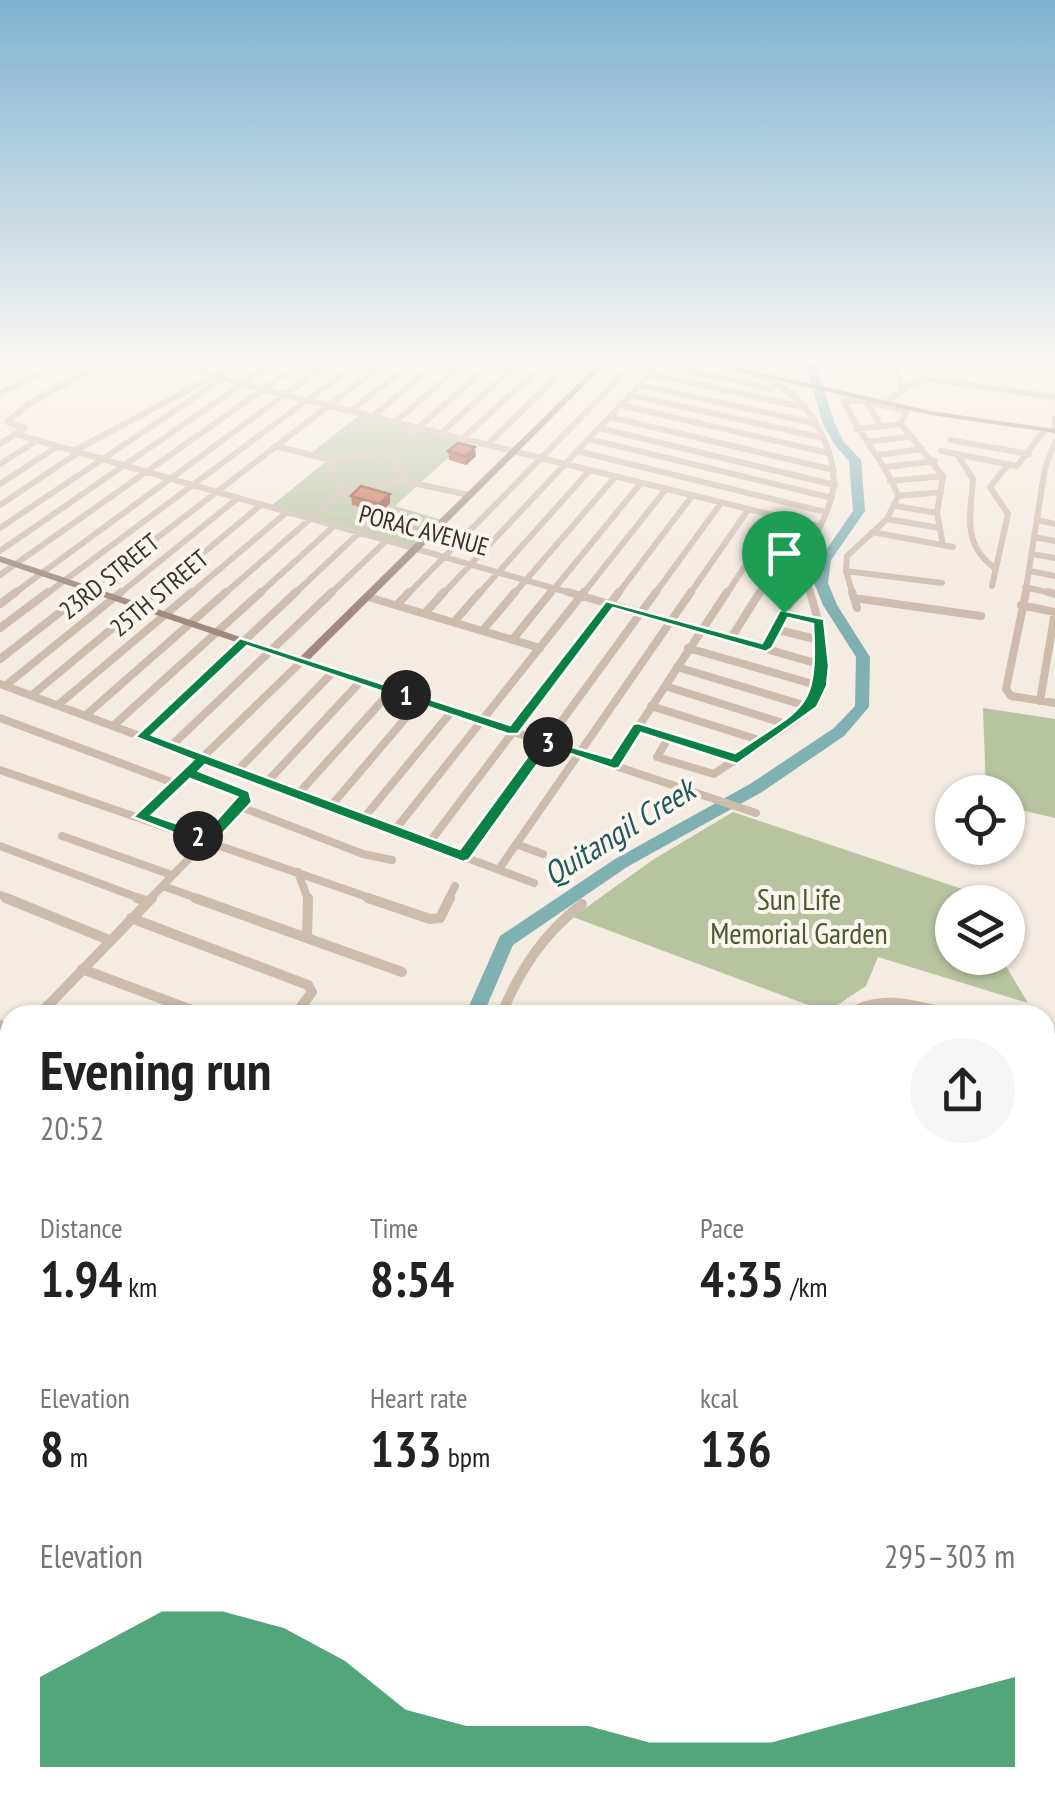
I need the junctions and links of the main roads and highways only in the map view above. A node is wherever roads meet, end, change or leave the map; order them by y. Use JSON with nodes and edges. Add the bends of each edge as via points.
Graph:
{"nodes":[{"id":1,"x":518,"y":445,"type":"edge"},
{"id":2,"x":0,"y":559,"type":"edge"}],
"edges":[{"from":1,"to":2,"type":"main road","via":[[302,661]]}]}
